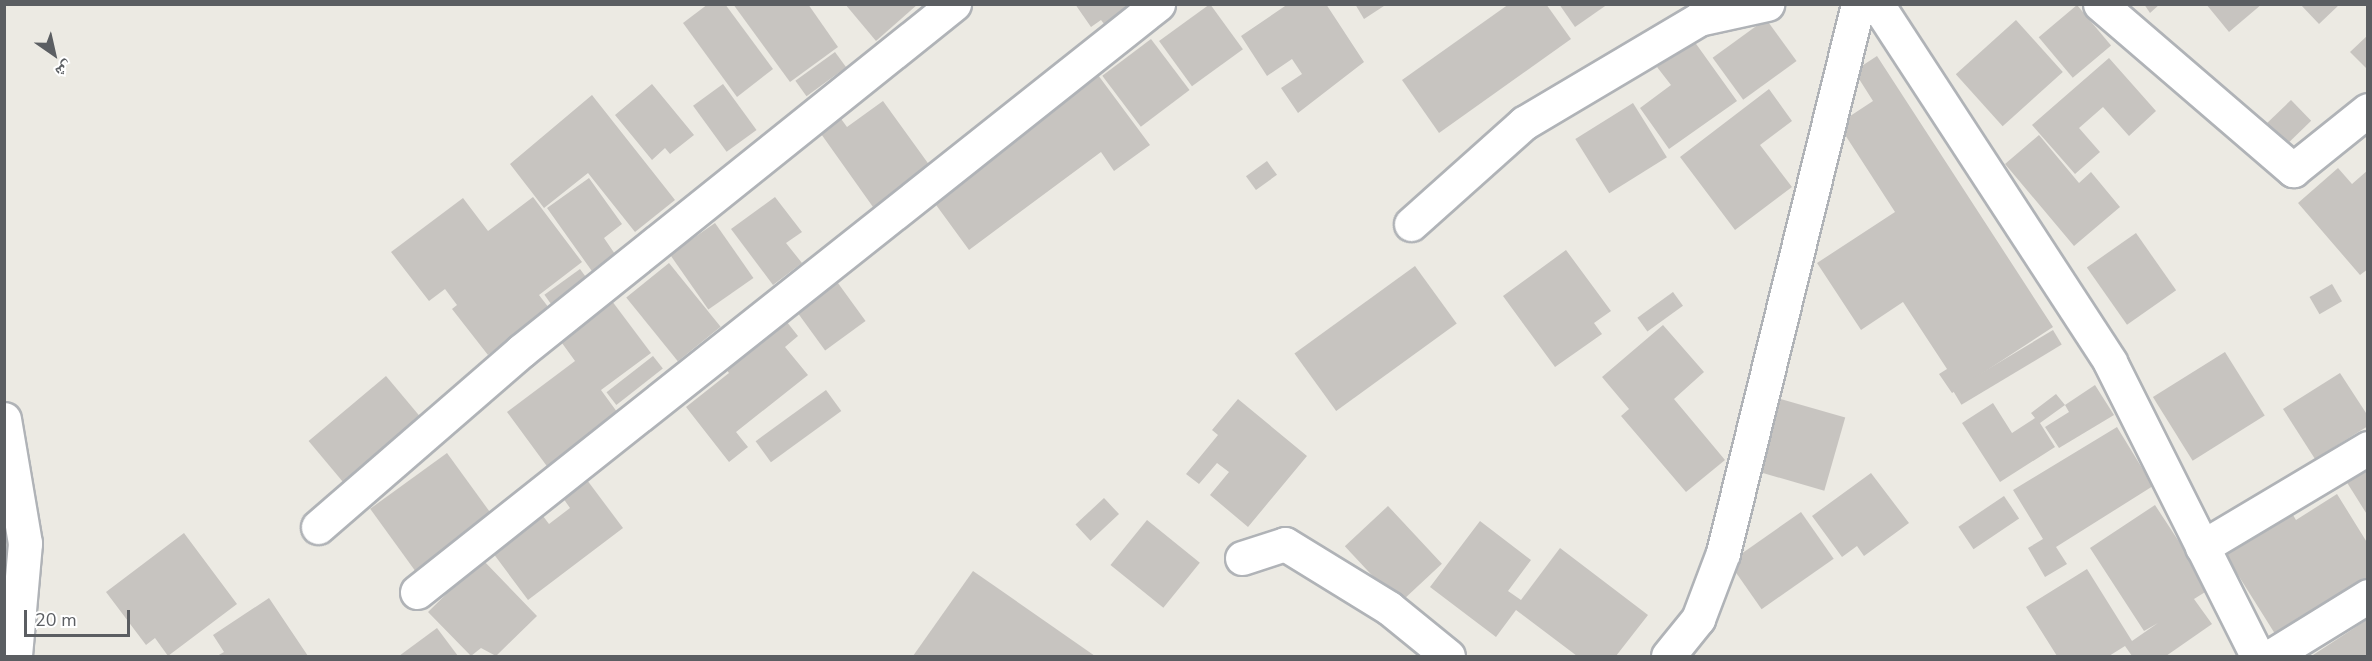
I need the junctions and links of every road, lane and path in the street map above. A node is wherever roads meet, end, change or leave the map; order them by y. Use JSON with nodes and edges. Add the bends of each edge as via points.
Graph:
{"nodes":[{"id":1,"x":954,"y":4,"type":"edge"},
{"id":2,"x":1158,"y":4,"type":"edge"},
{"id":3,"x":1767,"y":4,"type":"edge"},
{"id":4,"x":1858,"y":4,"type":"edge"},
{"id":5,"x":1877,"y":4,"type":"edge"},
{"id":6,"x":2100,"y":4,"type":"edge"},
{"id":7,"x":2367,"y":110,"type":"edge"},
{"id":8,"x":1411,"y":224,"type":"dead end"},
{"id":9,"x":4,"y":419,"type":"edge"},
{"id":10,"x":2367,"y":448,"type":"edge"},
{"id":11,"x":318,"y":527,"type":"dead end"},
{"id":12,"x":2202,"y":547,"type":"junction"},
{"id":13,"x":1242,"y":558,"type":"dead end"},
{"id":14,"x":417,"y":592,"type":"dead end"},
{"id":15,"x":2367,"y":596,"type":"edge"},
{"id":16,"x":15,"y":657,"type":"edge"},
{"id":17,"x":1448,"y":657,"type":"edge"},
{"id":18,"x":1668,"y":657,"type":"edge"},
{"id":19,"x":2257,"y":657,"type":"edge"},
{"id":20,"x":2271,"y":657,"type":"edge"}],
"edges":[{"from":1,"to":11,"type":"street","via":[[521,351]]},
{"from":2,"to":14,"type":"street"},
{"from":3,"to":8,"type":"street","via":[[1699,19],[1524,123]]},
{"from":4,"to":18,"type":"street","via":[[1723,553],[1698,619]]},
{"from":5,"to":12,"type":"street","via":[[2110,362]]},
{"from":6,"to":7,"type":"street","via":[[2293,170]]},
{"from":9,"to":16,"type":"street","via":[[25,543]]},
{"from":10,"to":12,"type":"street"},
{"from":12,"to":19,"type":"street"},
{"from":13,"to":17,"type":"street","via":[[1285,544],[1389,608]]},
{"from":15,"to":20,"type":"street"}]}
